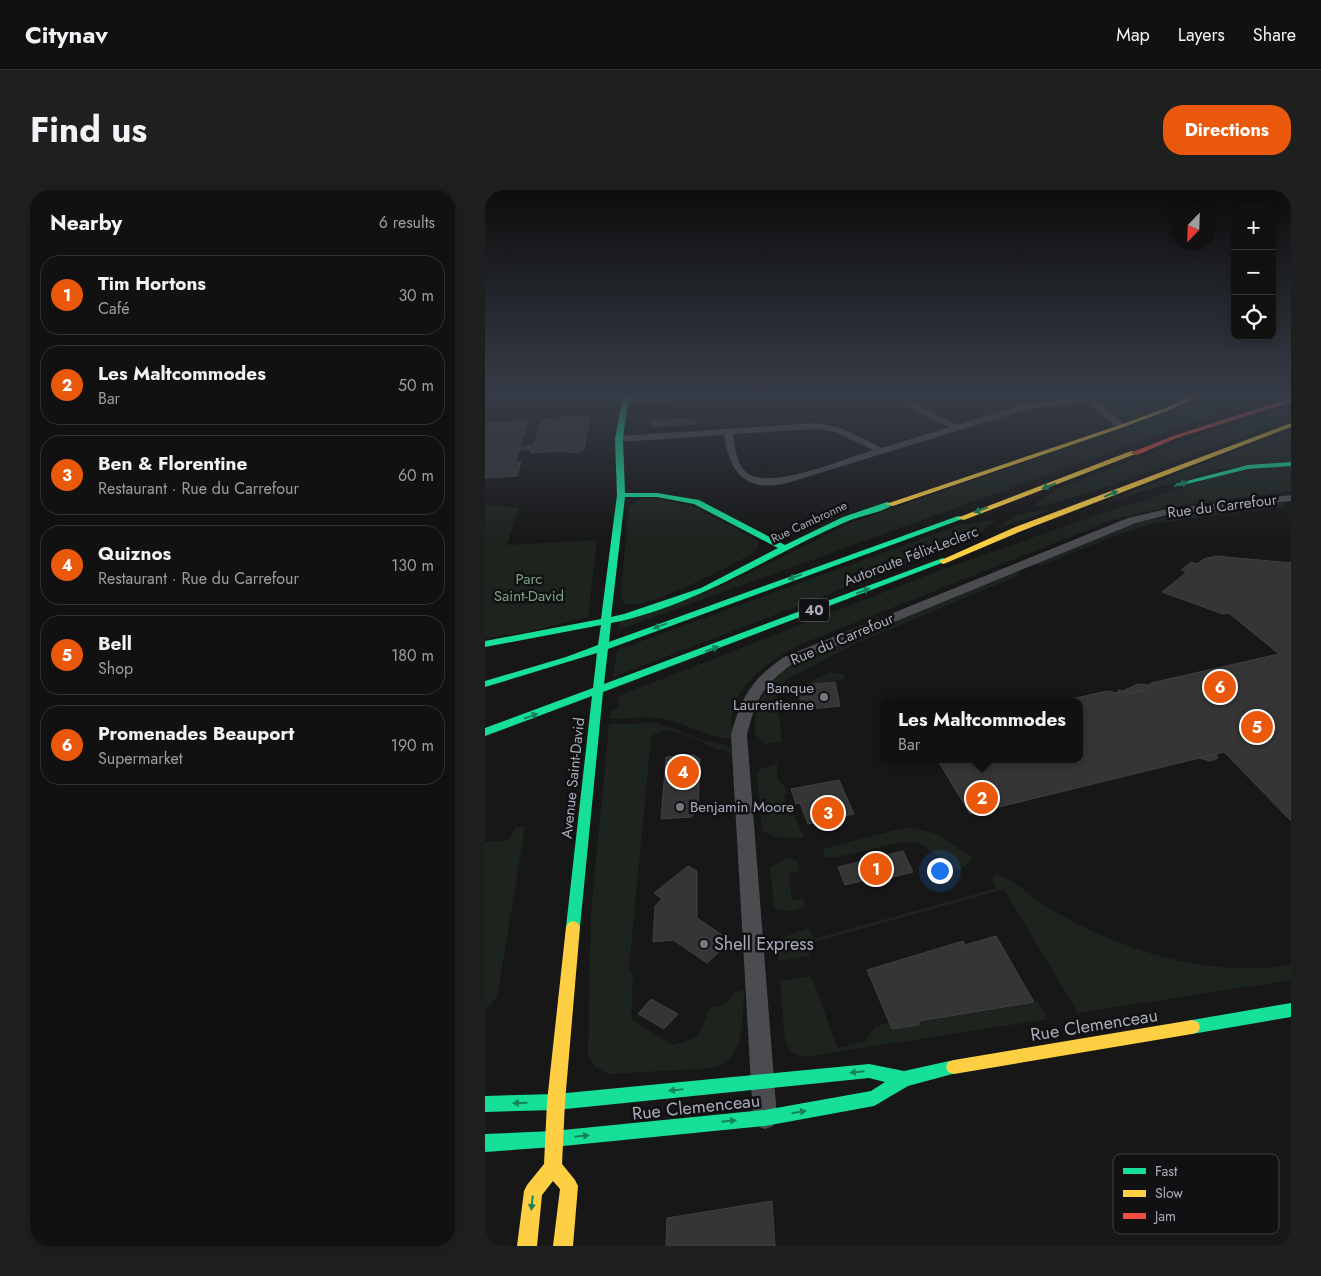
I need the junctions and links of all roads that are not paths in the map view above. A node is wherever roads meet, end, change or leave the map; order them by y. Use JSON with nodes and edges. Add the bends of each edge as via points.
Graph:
{"nodes":[{"id":1,"x":619,"y":443,"type":"edge"},
{"id":2,"x":730,"y":443,"type":"edge"},
{"id":3,"x":865,"y":443,"type":"edge"},
{"id":4,"x":907,"y":443,"type":"edge"},
{"id":5,"x":1071,"y":443,"type":"edge"},
{"id":6,"x":1159,"y":443,"type":"edge"},
{"id":7,"x":1243,"y":443,"type":"edge"},
{"id":8,"x":882,"y":451,"type":"junction"},
{"id":9,"x":1291,"y":464,"type":"edge"},
{"id":10,"x":1171,"y":487,"type":"dead end"},
{"id":11,"x":621,"y":495,"type":"junction"},
{"id":12,"x":1291,"y":498,"type":"edge"},
{"id":13,"x":1127,"y":501,"type":"dead end"},
{"id":14,"x":1016,"y":530,"type":"junction"},
{"id":15,"x":786,"y":549,"type":"junction"},
{"id":16,"x":485,"y":644,"type":"edge"},
{"id":17,"x":666,"y":666,"type":"junction"},
{"id":18,"x":486,"y":683,"type":"edge"},
{"id":19,"x":555,"y":719,"type":"dead end"},
{"id":20,"x":485,"y":732,"type":"edge"},
{"id":21,"x":1291,"y":1010,"type":"edge"},
{"id":22,"x":904,"y":1079,"type":"junction"},
{"id":23,"x":762,"y":1082,"type":"junction"},
{"id":24,"x":556,"y":1102,"type":"junction"},
{"id":25,"x":485,"y":1104,"type":"edge"},
{"id":26,"x":765,"y":1118,"type":"junction"},
{"id":27,"x":553,"y":1139,"type":"junction"},
{"id":28,"x":485,"y":1143,"type":"edge"},
{"id":29,"x":553,"y":1167,"type":"junction"},
{"id":30,"x":527,"y":1246,"type":"edge"},
{"id":31,"x":563,"y":1246,"type":"edge"}],
"edges":[{"from":1,"to":11,"type":"main road","name":"Avenue Saint-David"},
{"from":2,"to":8,"type":"street","via":[[736,468],[759,482],[783,481]]},
{"from":3,"to":8,"type":"street"},
{"from":4,"to":8,"type":"street"},
{"from":5,"to":15,"type":"main road","name":"Rue Cambronne","via":[[846,519]]},
{"from":6,"to":18,"type":"main road","name":"Autoroute Félix-Leclerc","number":"40","one_way":true,"via":[[570,659]]},
{"from":14,"to":7,"type":"main road","name":"Autoroute Félix-Leclerc","number":"40","one_way":true},
{"from":10,"to":9,"type":"main road","one_way":true,"via":[[1246,467]]},
{"from":11,"to":15,"type":"main road","via":[[657,495],[696,502]]},
{"from":11,"to":24,"type":"main road","name":"Avenue Saint-David","via":[[594,716]]},
{"from":12,"to":23,"type":"street","name":"Rue du Carrefour","via":[[1167,512],[1131,520],[789,660],[763,678],[747,701],[739,735]]},
{"from":13,"to":14,"type":"main road"},
{"from":17,"to":14,"type":"main road","name":"Autoroute Félix-Leclerc","number":"40","one_way":true},
{"from":15,"to":16,"type":"main road","name":"Rue Cambronne","via":[[704,590],[626,617]]},
{"from":17,"to":19,"type":"main road"},
{"from":20,"to":17,"type":"main road","name":"Autoroute Félix-Leclerc","number":"40","one_way":true},
{"from":21,"to":22,"type":"main road","name":"Rue Clemenceau","via":[[973,1063]]},
{"from":22,"to":23,"type":"main road","name":"Rue Clemenceau","one_way":true,"via":[[869,1071]]},
{"from":26,"to":22,"type":"main road","name":"Rue Clemenceau","one_way":true,"via":[[874,1098]]},
{"from":23,"to":24,"type":"main road","name":"Rue Clemenceau","one_way":true},
{"from":23,"to":26,"type":"street","name":"Rue du Carrefour"},
{"from":24,"to":25,"type":"main road","name":"Rue Clemenceau","one_way":true},
{"from":24,"to":27,"type":"main road","name":"Avenue Saint-David"},
{"from":27,"to":26,"type":"main road","name":"Rue Clemenceau","one_way":true},
{"from":27,"to":28,"type":"main road","name":"Rue Clemenceau"},
{"from":27,"to":29,"type":"main road","name":"Avenue Saint-David"},
{"from":29,"to":30,"type":"main road","one_way":true,"via":[[533,1191]]},
{"from":29,"to":31,"type":"main road","via":[[569,1186]]}]}
